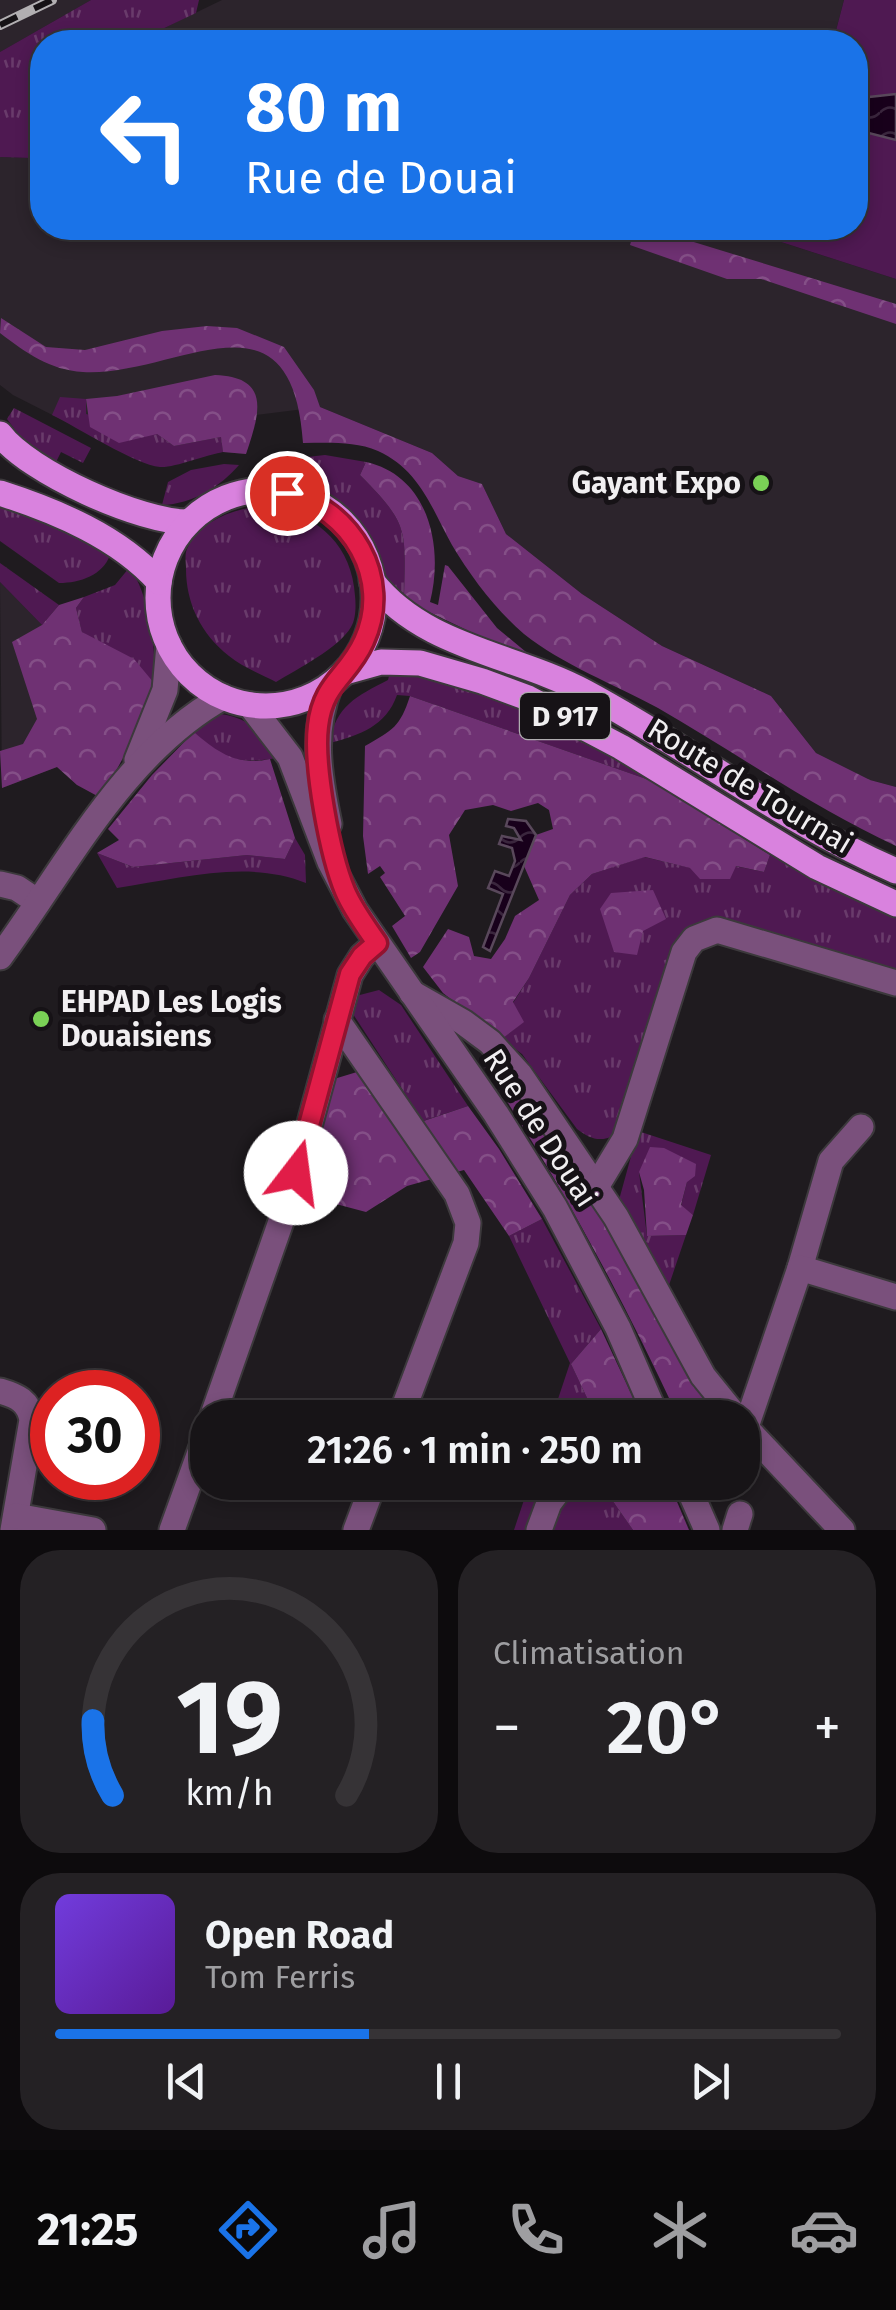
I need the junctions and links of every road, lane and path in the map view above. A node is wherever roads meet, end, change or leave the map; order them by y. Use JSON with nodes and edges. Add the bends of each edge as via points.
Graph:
{"nodes":[{"id":1,"x":0,"y":434,"type":"edge"},
{"id":2,"x":0,"y":493,"type":"edge"},
{"id":3,"x":190,"y":522,"type":"junction"},
{"id":4,"x":372,"y":581,"type":"junction"},
{"id":5,"x":159,"y":582,"type":"junction"},
{"id":6,"x":169,"y":645,"type":"junction"},
{"id":7,"x":337,"y":678,"type":"junction"},
{"id":8,"x":223,"y":697,"type":"junction"},
{"id":9,"x":250,"y":705,"type":"junction"},
{"id":10,"x":129,"y":778,"type":"junction"},
{"id":11,"x":896,"y":871,"type":"edge"},
{"id":12,"x":0,"y":884,"type":"edge"},
{"id":13,"x":344,"y":888,"type":"junction"},
{"id":14,"x":38,"y":902,"type":"junction"},
{"id":15,"x":896,"y":904,"type":"edge"},
{"id":16,"x":377,"y":943,"type":"junction"},
{"id":17,"x":0,"y":956,"type":"edge"},
{"id":18,"x":896,"y":982,"type":"edge"},
{"id":19,"x":412,"y":992,"type":"junction"},
{"id":20,"x":337,"y":1020,"type":"junction"},
{"id":21,"x":861,"y":1127,"type":"dead end"},
{"id":22,"x":596,"y":1187,"type":"junction"},
{"id":23,"x":800,"y":1268,"type":"junction"},
{"id":24,"x":896,"y":1297,"type":"edge"},
{"id":25,"x":0,"y":1391,"type":"edge"},
{"id":26,"x":218,"y":1400,"type":"edge"},
{"id":27,"x":407,"y":1400,"type":"edge"},
{"id":28,"x":650,"y":1400,"type":"edge"},
{"id":29,"x":723,"y":1400,"type":"edge"},
{"id":30,"x":751,"y":1400,"type":"edge"},
{"id":31,"x":760,"y":1442,"type":"edge"},
{"id":32,"x":190,"y":1480,"type":"edge"},
{"id":33,"x":367,"y":1500,"type":"edge"},
{"id":34,"x":551,"y":1500,"type":"edge"},
{"id":35,"x":694,"y":1500,"type":"edge"},
{"id":36,"x":15,"y":1523,"type":"edge"},
{"id":37,"x":93,"y":1530,"type":"edge"},
{"id":38,"x":172,"y":1530,"type":"edge"},
{"id":39,"x":356,"y":1530,"type":"edge"},
{"id":40,"x":539,"y":1530,"type":"edge"},
{"id":41,"x":706,"y":1530,"type":"edge"},
{"id":42,"x":842,"y":1530,"type":"edge"}],
"edges":[{"from":1,"to":3,"type":"main road","via":[[32,462],[118,506]]},
{"from":2,"to":5,"type":"main road","via":[[106,540]]},
{"from":3,"to":4,"type":"main road","via":[[238,494],[299,496],[348,528]]},
{"from":3,"to":5,"type":"main road","via":[[169,550]]},
{"from":4,"to":7,"type":"main road","via":[[367,634]]},
{"from":4,"to":11,"type":"main road","name":"Route de Tournai","number":"D 917","via":[[418,624],[582,690]]},
{"from":5,"to":6,"type":"main road","via":[[158,610]]},
{"from":6,"to":8,"type":"main road","via":[[187,672]]},
{"from":6,"to":10,"type":"street","via":[[160,707]]},
{"from":7,"to":9,"type":"main road","via":[[309,697]]},
{"from":7,"to":13,"type":"street","name":"Rue de Douai","via":[[319,719],[317,751]]},
{"from":7,"to":15,"type":"main road","name":"Route de Tournai","number":"D 917","via":[[372,663],[409,662],[528,698],[800,858]]},
{"from":8,"to":9,"type":"main road"},
{"from":8,"to":10,"type":"street","via":[[175,731]]},
{"from":9,"to":13,"type":"street","name":"Rue de Douai","via":[[290,757]]},
{"from":10,"to":14,"type":"street"},
{"from":12,"to":14,"type":"street"},
{"from":13,"to":16,"type":"street","name":"Rue de Douai"},
{"from":14,"to":17,"type":"street"},
{"from":16,"to":19,"type":"street","name":"Rue de Douai"},
{"from":16,"to":20,"type":"street","via":[[354,968]]},
{"from":18,"to":22,"type":"street","via":[[717,930],[701,934],[684,952],[625,1139]]},
{"from":19,"to":22,"type":"street","via":[[500,1052]]},
{"from":19,"to":28,"type":"street","name":"Rue de Douai","via":[[548,1196]]},
{"from":20,"to":26,"type":"street","via":[[291,1193]]},
{"from":20,"to":27,"type":"street","via":[[457,1194],[468,1223]]},
{"from":21,"to":23,"type":"street","via":[[832,1161]]},
{"from":22,"to":29,"type":"street"},
{"from":23,"to":24,"type":"street"},
{"from":23,"to":30,"type":"street"},
{"from":25,"to":36,"type":"street","via":[[20,1398],[30,1412]]},
{"from":31,"to":42,"type":"street"},
{"from":32,"to":38,"type":"street"},
{"from":33,"to":39,"type":"street"},
{"from":34,"to":40,"type":"street"},
{"from":35,"to":41,"type":"street"},
{"from":36,"to":37,"type":"street"}]}
